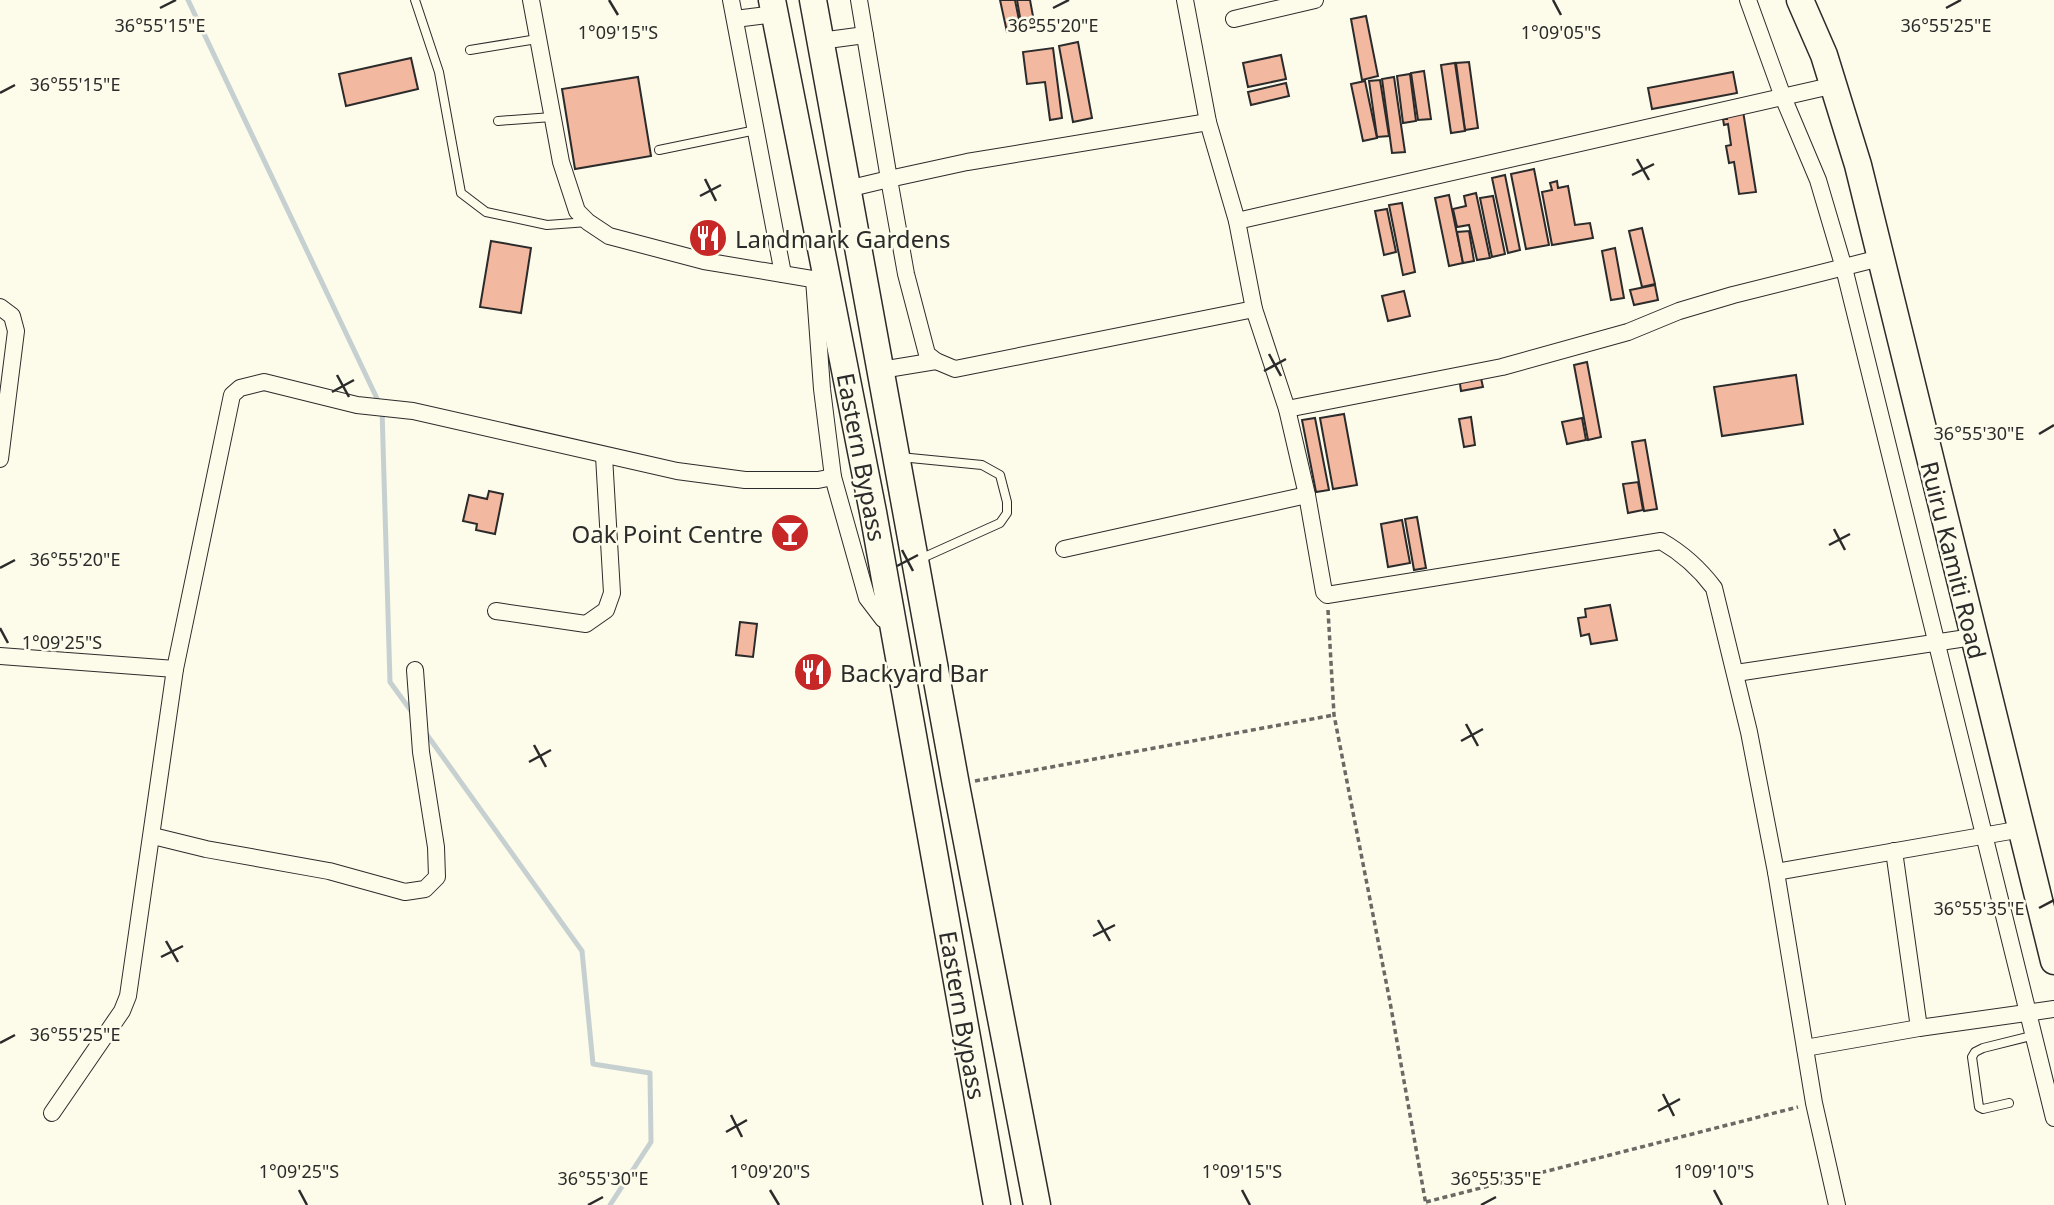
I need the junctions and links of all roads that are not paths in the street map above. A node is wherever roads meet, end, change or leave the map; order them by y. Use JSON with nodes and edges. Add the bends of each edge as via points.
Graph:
{"nodes":[{"id":1,"x":415,"y":0,"type":"edge"},
{"id":2,"x":531,"y":0,"type":"edge"},
{"id":3,"x":731,"y":0,"type":"edge"},
{"id":4,"x":813,"y":0,"type":"edge"},
{"id":5,"x":859,"y":0,"type":"edge"},
{"id":6,"x":1185,"y":0,"type":"edge"},
{"id":7,"x":1315,"y":0,"type":"edge"},
{"id":8,"x":1800,"y":0,"type":"edge"},
{"id":9,"x":1751,"y":1,"type":"edge"},
{"id":10,"x":774,"y":7,"type":"edge"},
{"id":11,"x":735,"y":19,"type":"junction"},
{"id":12,"x":1234,"y":19,"type":"dead end"},
{"id":13,"x":865,"y":35,"type":"junction"},
{"id":14,"x":537,"y":39,"type":"junction"},
{"id":15,"x":820,"y":41,"type":"junction"},
{"id":16,"x":470,"y":50,"type":"dead end"},
{"id":17,"x":1835,"y":85,"type":"junction"},
{"id":18,"x":1783,"y":97,"type":"junction"},
{"id":19,"x":552,"y":117,"type":"junction"},
{"id":20,"x":498,"y":121,"type":"dead end"},
{"id":21,"x":1208,"y":122,"type":"junction"},
{"id":22,"x":755,"y":131,"type":"junction"},
{"id":23,"x":659,"y":150,"type":"dead end"},
{"id":24,"x":889,"y":179,"type":"junction"},
{"id":25,"x":847,"y":189,"type":"junction"},
{"id":26,"x":1237,"y":221,"type":"junction"},
{"id":27,"x":588,"y":222,"type":"junction"},
{"id":28,"x":1880,"y":258,"type":"junction"},
{"id":29,"x":1844,"y":268,"type":"junction"},
{"id":30,"x":783,"y":274,"type":"junction"},
{"id":31,"x":821,"y":280,"type":"junction"},
{"id":32,"x":0,"y":307,"type":"edge"},
{"id":33,"x":1254,"y":309,"type":"junction"},
{"id":34,"x":936,"y":361,"type":"junction"},
{"id":35,"x":881,"y":370,"type":"junction"},
{"id":36,"x":1287,"y":409,"type":"junction"},
{"id":37,"x":604,"y":456,"type":"junction"},
{"id":38,"x":897,"y":457,"type":"junction"},
{"id":39,"x":0,"y":459,"type":"edge"},
{"id":40,"x":833,"y":477,"type":"junction"},
{"id":41,"x":1307,"y":495,"type":"junction"},
{"id":42,"x":1064,"y":550,"type":"dead end"},
{"id":43,"x":916,"y":561,"type":"junction"},
{"id":44,"x":496,"y":611,"type":"dead end"},
{"id":45,"x":894,"y":625,"type":"junction"},
{"id":46,"x":1973,"y":637,"type":"junction"},
{"id":47,"x":1937,"y":642,"type":"junction"},
{"id":48,"x":0,"y":656,"type":"edge"},
{"id":49,"x":175,"y":669,"type":"junction"},
{"id":50,"x":415,"y":670,"type":"dead end"},
{"id":51,"x":1736,"y":673,"type":"junction"},
{"id":52,"x":2022,"y":829,"type":"junction"},
{"id":53,"x":1985,"y":834,"type":"junction"},
{"id":54,"x":153,"y":835,"type":"junction"},
{"id":55,"x":1894,"y":851,"type":"junction"},
{"id":56,"x":1776,"y":872,"type":"junction"},
{"id":57,"x":2054,"y":961,"type":"edge"},
{"id":58,"x":2054,"y":1009,"type":"edge"},
{"id":59,"x":2030,"y":1014,"type":"junction"},
{"id":60,"x":1919,"y":1027,"type":"junction"},
{"id":61,"x":2035,"y":1035,"type":"junction"},
{"id":62,"x":1805,"y":1048,"type":"junction"},
{"id":63,"x":2009,"y":1103,"type":"dead end"},
{"id":64,"x":52,"y":1113,"type":"dead end"},
{"id":65,"x":2054,"y":1118,"type":"edge"},
{"id":66,"x":997,"y":1205,"type":"edge"},
{"id":67,"x":1037,"y":1205,"type":"edge"},
{"id":68,"x":1837,"y":1205,"type":"edge"}],
"edges":[{"from":1,"to":27,"type":"lane","via":[[439,72],[461,193],[486,212],[547,225]]},
{"from":2,"to":14,"type":"street"},
{"from":3,"to":11,"type":"street"},
{"from":4,"to":15,"type":"main road","name":"Eastern Bypass"},
{"from":5,"to":13,"type":"street"},
{"from":6,"to":21,"type":"street"},
{"from":7,"to":12,"type":"street"},
{"from":8,"to":17,"type":"main road","name":"Ruiru Kamiti Road"},
{"from":9,"to":18,"type":"street"},
{"from":10,"to":11,"type":"street"},
{"from":10,"to":31,"type":"main road","name":"Eastern Bypass"},
{"from":11,"to":22,"type":"street"},
{"from":13,"to":15,"type":"street"},
{"from":13,"to":24,"type":"street"},
{"from":14,"to":16,"type":"lane"},
{"from":14,"to":19,"type":"street"},
{"from":15,"to":25,"type":"main road","name":"Eastern Bypass"},
{"from":17,"to":18,"type":"street"},
{"from":17,"to":28,"type":"main road","name":"Ruiru Kamiti Road"},
{"from":18,"to":26,"type":"street"},
{"from":18,"to":29,"type":"street","via":[[1818,180]]},
{"from":19,"to":20,"type":"lane"},
{"from":19,"to":27,"type":"street","via":[[577,211]]},
{"from":21,"to":24,"type":"street"},
{"from":21,"to":26,"type":"street"},
{"from":22,"to":23,"type":"lane"},
{"from":22,"to":30,"type":"street"},
{"from":24,"to":25,"type":"street"},
{"from":24,"to":34,"type":"street","via":[[920,335],[927,354]]},
{"from":25,"to":35,"type":"main road","name":"Eastern Bypass"},
{"from":26,"to":33,"type":"street"},
{"from":27,"to":30,"type":"street","via":[[609,236],[704,261]]},
{"from":28,"to":29,"type":"street"},
{"from":28,"to":46,"type":"main road","name":"Ruiru Kamiti Road"},
{"from":29,"to":36,"type":"street","via":[[1679,311],[1628,332],[1502,367]]},
{"from":29,"to":47,"type":"street"},
{"from":30,"to":31,"type":"street"},
{"from":31,"to":40,"type":"street","via":[[822,389]]},
{"from":31,"to":45,"type":"main road","name":"Eastern Bypass"},
{"from":32,"to":39,"type":"street","via":[[12,316],[16,331]]},
{"from":33,"to":34,"type":"street","via":[[955,369]]},
{"from":33,"to":36,"type":"street"},
{"from":34,"to":35,"type":"street"},
{"from":35,"to":38,"type":"main road","name":"Eastern Bypass"},
{"from":36,"to":41,"type":"street"},
{"from":37,"to":40,"type":"street","via":[[745,480]]},
{"from":37,"to":44,"type":"street","via":[[612,593],[607,610],[586,624]]},
{"from":37,"to":49,"type":"street","via":[[264,382],[240,388],[232,395]]},
{"from":38,"to":43,"type":"main road","name":"Eastern Bypass"},
{"from":38,"to":43,"type":"lane","via":[[992,469],[1000,475],[1007,502],[1000,523]]},
{"from":40,"to":45,"type":"street","via":[[867,598],[883,619]]},
{"from":41,"to":42,"type":"street"},
{"from":41,"to":51,"type":"street","via":[[1327,596],[1661,541],[1702,572],[1714,588]]},
{"from":43,"to":67,"type":"main road","name":"Eastern Bypass"},
{"from":45,"to":66,"type":"main road","name":"Eastern Bypass"},
{"from":46,"to":47,"type":"street"},
{"from":46,"to":52,"type":"main road","name":"Ruiru Kamiti Road"},
{"from":47,"to":51,"type":"street"},
{"from":47,"to":53,"type":"street"},
{"from":48,"to":49,"type":"street"},
{"from":49,"to":54,"type":"street"},
{"from":50,"to":54,"type":"street","via":[[421,752],[436,847],[437,877],[425,889],[405,892],[329,871]]},
{"from":51,"to":56,"type":"street"},
{"from":52,"to":53,"type":"street"},
{"from":52,"to":57,"type":"main road","name":"Ruiru Kamiti Road"},
{"from":53,"to":55,"type":"street"},
{"from":53,"to":59,"type":"street"},
{"from":54,"to":64,"type":"street","via":[[128,996]]},
{"from":55,"to":56,"type":"street"},
{"from":55,"to":60,"type":"street"},
{"from":56,"to":62,"type":"street"},
{"from":58,"to":59,"type":"street"},
{"from":59,"to":60,"type":"street"},
{"from":59,"to":61,"type":"street"},
{"from":60,"to":62,"type":"street"},
{"from":61,"to":63,"type":"lane","via":[[1983,1048],[1972,1057],[1979,1107]]},
{"from":61,"to":65,"type":"street"},
{"from":62,"to":68,"type":"street"}]}
